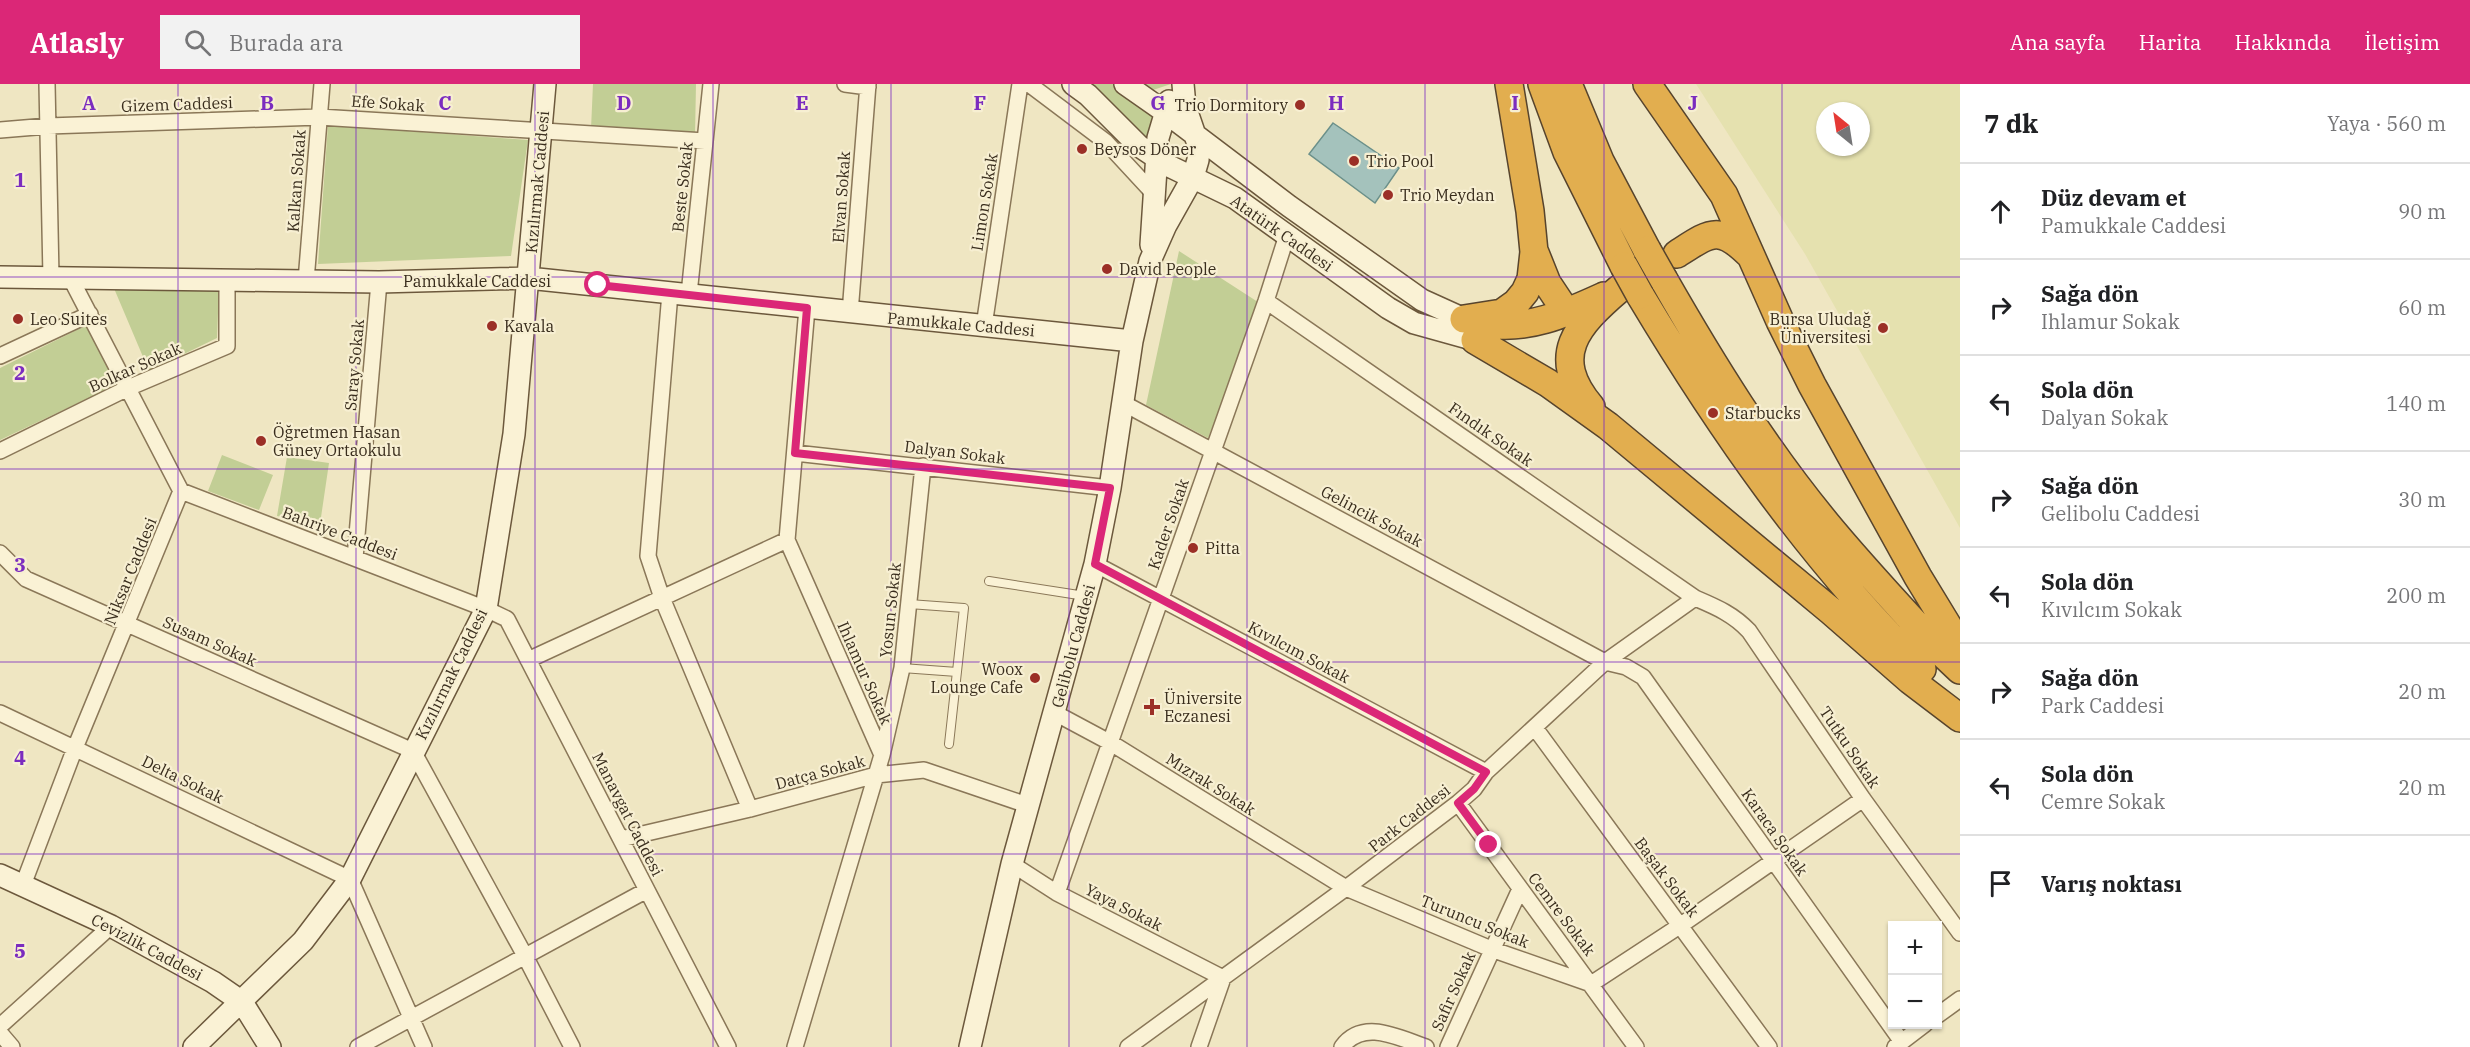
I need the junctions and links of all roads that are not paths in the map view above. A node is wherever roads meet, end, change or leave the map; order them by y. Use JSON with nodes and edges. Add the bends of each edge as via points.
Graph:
{"nodes":[{"id":1,"x":47,"y":84,"type":"edge"},
{"id":2,"x":322,"y":84,"type":"edge"},
{"id":3,"x":545,"y":84,"type":"edge"},
{"id":4,"x":711,"y":84,"type":"edge"},
{"id":5,"x":845,"y":84,"type":"edge"},
{"id":6,"x":1020,"y":84,"type":"edge"},
{"id":7,"x":1029,"y":84,"type":"edge"},
{"id":8,"x":1073,"y":84,"type":"edge"},
{"id":9,"x":1125,"y":84,"type":"edge"},
{"id":10,"x":1176,"y":84,"type":"edge"},
{"id":11,"x":1183,"y":84,"type":"edge"},
{"id":12,"x":1509,"y":84,"type":"edge"},
{"id":13,"x":1542,"y":84,"type":"edge"},
{"id":14,"x":1568,"y":84,"type":"edge"},
{"id":15,"x":1647,"y":84,"type":"edge"},
{"id":16,"x":868,"y":85,"type":"edge"},
{"id":17,"x":1165,"y":112,"type":"junction"},
{"id":18,"x":319,"y":117,"type":"junction"},
{"id":19,"x":48,"y":126,"type":"junction"},
{"id":20,"x":0,"y":130,"type":"edge"},
{"id":21,"x":542,"y":132,"type":"junction"},
{"id":22,"x":1195,"y":134,"type":"junction"},
{"id":23,"x":705,"y":141,"type":"junction"},
{"id":24,"x":1157,"y":158,"type":"junction"},
{"id":25,"x":1193,"y":177,"type":"junction"},
{"id":26,"x":1155,"y":195,"type":"junction"},
{"id":27,"x":1724,"y":195,"type":"junction"},
{"id":28,"x":1722,"y":234,"type":"junction"},
{"id":29,"x":1287,"y":235,"type":"junction"},
{"id":30,"x":1534,"y":252,"type":"junction"},
{"id":31,"x":1754,"y":259,"type":"junction"},
{"id":32,"x":1150,"y":261,"type":"junction"},
{"id":33,"x":1674,"y":265,"type":"junction"},
{"id":34,"x":0,"y":277,"type":"edge"},
{"id":35,"x":61,"y":278,"type":"junction"},
{"id":36,"x":528,"y":278,"type":"junction"},
{"id":37,"x":227,"y":281,"type":"junction"},
{"id":38,"x":306,"y":281,"type":"junction"},
{"id":39,"x":379,"y":282,"type":"junction"},
{"id":40,"x":1627,"y":287,"type":"junction"},
{"id":41,"x":680,"y":293,"type":"junction"},
{"id":42,"x":1266,"y":302,"type":"junction"},
{"id":43,"x":807,"y":308,"type":"junction"},
{"id":44,"x":90,"y":314,"type":"junction"},
{"id":45,"x":850,"y":314,"type":"junction"},
{"id":46,"x":1578,"y":315,"type":"junction"},
{"id":47,"x":984,"y":326,"type":"junction"},
{"id":48,"x":1469,"y":330,"type":"junction"},
{"id":49,"x":1132,"y":341,"type":"junction"},
{"id":50,"x":0,"y":356,"type":"edge"},
{"id":51,"x":128,"y":388,"type":"junction"},
{"id":52,"x":1123,"y":403,"type":"junction"},
{"id":53,"x":1608,"y":426,"type":"junction"},
{"id":54,"x":0,"y":451,"type":"edge"},
{"id":55,"x":1213,"y":451,"type":"junction"},
{"id":56,"x":795,"y":453,"type":"junction"},
{"id":57,"x":923,"y":466,"type":"junction"},
{"id":58,"x":1110,"y":488,"type":"junction"},
{"id":59,"x":181,"y":491,"type":"junction"},
{"id":60,"x":787,"y":540,"type":"junction"},
{"id":61,"x":0,"y":553,"type":"edge"},
{"id":62,"x":355,"y":558,"type":"junction"},
{"id":63,"x":1095,"y":564,"type":"junction"},
{"id":64,"x":989,"y":581,"type":"dead end"},
{"id":65,"x":1086,"y":596,"type":"junction"},
{"id":66,"x":663,"y":598,"type":"junction"},
{"id":67,"x":1695,"y":598,"type":"junction"},
{"id":68,"x":1161,"y":599,"type":"junction"},
{"id":69,"x":909,"y":604,"type":"junction"},
{"id":70,"x":486,"y":609,"type":"junction"},
{"id":71,"x":128,"y":624,"type":"junction"},
{"id":72,"x":1960,"y":646,"type":"edge"},
{"id":73,"x":528,"y":660,"type":"junction"},
{"id":74,"x":1605,"y":662,"type":"junction"},
{"id":75,"x":902,"y":668,"type":"junction"},
{"id":76,"x":1960,"y":670,"type":"edge"},
{"id":77,"x":957,"y":672,"type":"junction"},
{"id":78,"x":1960,"y":706,"type":"edge"},
{"id":79,"x":0,"y":713,"type":"edge"},
{"id":80,"x":1055,"y":713,"type":"junction"},
{"id":81,"x":1960,"y":718,"type":"edge"},
{"id":82,"x":1535,"y":728,"type":"junction"},
{"id":83,"x":1111,"y":743,"type":"junction"},
{"id":84,"x":949,"y":744,"type":"dead end"},
{"id":85,"x":75,"y":748,"type":"junction"},
{"id":86,"x":413,"y":751,"type":"junction"},
{"id":87,"x":882,"y":755,"type":"junction"},
{"id":88,"x":1486,"y":772,"type":"junction"},
{"id":89,"x":876,"y":775,"type":"junction"},
{"id":90,"x":1863,"y":799,"type":"junction"},
{"id":91,"x":1458,"y":803,"type":"junction"},
{"id":92,"x":1027,"y":806,"type":"junction"},
{"id":93,"x":750,"y":809,"type":"junction"},
{"id":94,"x":621,"y":838,"type":"junction"},
{"id":95,"x":1774,"y":861,"type":"junction"},
{"id":96,"x":1012,"y":864,"type":"junction"},
{"id":97,"x":0,"y":875,"type":"edge"},
{"id":98,"x":350,"y":879,"type":"junction"},
{"id":99,"x":23,"y":885,"type":"junction"},
{"id":100,"x":1346,"y":888,"type":"junction"},
{"id":101,"x":647,"y":890,"type":"junction"},
{"id":102,"x":1520,"y":890,"type":"junction"},
{"id":103,"x":1057,"y":893,"type":"junction"},
{"id":104,"x":1681,"y":925,"type":"junction"},
{"id":105,"x":111,"y":926,"type":"junction"},
{"id":106,"x":1960,"y":933,"type":"edge"},
{"id":107,"x":1491,"y":949,"type":"junction"},
{"id":108,"x":525,"y":954,"type":"junction"},
{"id":109,"x":1223,"y":978,"type":"junction"},
{"id":110,"x":1591,"y":984,"type":"junction"},
{"id":111,"x":1960,"y":999,"type":"edge"},
{"id":112,"x":242,"y":1002,"type":"junction"},
{"id":113,"x":1942,"y":1013,"type":"edge"},
{"id":114,"x":410,"y":1020,"type":"junction"},
{"id":115,"x":0,"y":1026,"type":"edge"},
{"id":116,"x":1918,"y":1029,"type":"edge"},
{"id":117,"x":0,"y":1033,"type":"edge"},
{"id":118,"x":1898,"y":1044,"type":"edge"},
{"id":119,"x":12,"y":1047,"type":"edge"},
{"id":120,"x":194,"y":1047,"type":"edge"},
{"id":121,"x":270,"y":1047,"type":"edge"},
{"id":122,"x":358,"y":1047,"type":"edge"},
{"id":123,"x":424,"y":1047,"type":"edge"},
{"id":124,"x":572,"y":1047,"type":"edge"},
{"id":125,"x":728,"y":1047,"type":"edge"},
{"id":126,"x":795,"y":1047,"type":"edge"},
{"id":127,"x":970,"y":1047,"type":"edge"},
{"id":128,"x":1128,"y":1047,"type":"edge"},
{"id":129,"x":1199,"y":1047,"type":"edge"},
{"id":130,"x":1342,"y":1047,"type":"edge"},
{"id":131,"x":1426,"y":1047,"type":"edge"},
{"id":132,"x":1448,"y":1047,"type":"edge"},
{"id":133,"x":1636,"y":1047,"type":"edge"},
{"id":134,"x":1770,"y":1047,"type":"edge"}],
"edges":[{"from":1,"to":19,"type":"street"},
{"from":2,"to":18,"type":"street","name":"Kalkan Sokak"},
{"from":3,"to":21,"type":"street","name":"Kızılırmak Caddesi"},
{"from":4,"to":23,"type":"street","name":"Beste Sokak"},
{"from":5,"to":16,"type":"street"},
{"from":6,"to":47,"type":"street","name":"Limon Sokak"},
{"from":7,"to":26,"type":"street","via":[[1106,142]]},
{"from":8,"to":24,"type":"street","name":"Atatürk Caddesi","via":[[1138,146]]},
{"from":9,"to":17,"type":"street","name":"Atatürk Caddesi"},
{"from":10,"to":17,"type":"street"},
{"from":11,"to":22,"type":"street","via":[[1185,106]]},
{"from":12,"to":30,"type":"highway","via":[[1526,175]]},
{"from":13,"to":40,"type":"highway","via":[[1567,152]]},
{"from":14,"to":33,"type":"highway","bridge":true,"via":[[1600,161],[1647,250]]},
{"from":15,"to":27,"type":"highway"},
{"from":16,"to":45,"type":"street","name":"Elvan Sokak"},
{"from":17,"to":22,"type":"street","name":"Atatürk Caddesi"},
{"from":17,"to":24,"type":"street"},
{"from":18,"to":19,"type":"street","name":"Gizem Caddesi"},
{"from":18,"to":21,"type":"street","name":"Efe Sokak"},
{"from":18,"to":38,"type":"street","name":"Kalkan Sokak"},
{"from":19,"to":20,"type":"street","name":"Gizem Caddesi"},
{"from":19,"to":35,"type":"street"},
{"from":21,"to":23,"type":"street","name":"Efe Sokak"},
{"from":21,"to":36,"type":"street","name":"Kızılırmak Caddesi"},
{"from":22,"to":25,"type":"street","name":"Gelibolu Caddesi","via":[[1199,147]]},
{"from":22,"to":48,"type":"street","name":"Atatürk Caddesi","via":[[1289,206]]},
{"from":23,"to":41,"type":"street","name":"Beste Sokak"},
{"from":24,"to":25,"type":"street","name":"Atatürk Caddesi"},
{"from":24,"to":26,"type":"street"},
{"from":25,"to":29,"type":"street","name":"Atatürk Caddesi","via":[[1235,198]]},
{"from":25,"to":32,"type":"street","name":"Gelibolu Caddesi"},
{"from":26,"to":32,"type":"street"},
{"from":27,"to":28,"type":"highway","via":[[1726,218]]},
{"from":27,"to":31,"type":"highway"},
{"from":28,"to":31,"type":"highway","via":[[1736,241]]},
{"from":28,"to":33,"type":"highway","via":[[1705,237]]},
{"from":29,"to":42,"type":"street","name":"Kader Sokak"},
{"from":29,"to":48,"type":"street","name":"Atatürk Caddesi","via":[[1414,323]]},
{"from":30,"to":46,"type":"highway","via":[[1547,283]]},
{"from":30,"to":48,"type":"highway","via":[[1531,279],[1516,303]]},
{"from":31,"to":72,"type":"highway","via":[[1812,385]]},
{"from":32,"to":49,"type":"street","name":"Gelibolu Caddesi"},
{"from":33,"to":76,"type":"highway","via":[[1703,349],[1759,433],[1826,522]]},
{"from":34,"to":35,"type":"street","name":"Pamukkale Caddesi"},
{"from":35,"to":37,"type":"street","name":"Pamukkale Caddesi"},
{"from":35,"to":44,"type":"street"},
{"from":36,"to":39,"type":"street","name":"Pamukkale Caddesi"},
{"from":36,"to":41,"type":"street","name":"Pamukkale Caddesi"},
{"from":36,"to":70,"type":"street","name":"Kızılırmak Caddesi","via":[[514,434]]},
{"from":37,"to":38,"type":"street","name":"Pamukkale Caddesi"},
{"from":37,"to":51,"type":"street","name":"Bolkar Sokak","via":[[227,345]]},
{"from":38,"to":39,"type":"street","name":"Pamukkale Caddesi"},
{"from":39,"to":62,"type":"street","name":"Saray Sokak"},
{"from":40,"to":46,"type":"highway"},
{"from":40,"to":78,"type":"highway","via":[[1719,423],[1819,557]]},
{"from":41,"to":43,"type":"street","name":"Pamukkale Caddesi"},
{"from":41,"to":66,"type":"street","name":"Beste Sokak","via":[[648,556]]},
{"from":42,"to":55,"type":"street","name":"Kader Sokak"},
{"from":42,"to":67,"type":"street","name":"Fındık Sokak"},
{"from":43,"to":45,"type":"street","name":"Pamukkale Caddesi"},
{"from":43,"to":56,"type":"street","name":"Ihlamur Sokak"},
{"from":44,"to":50,"type":"street"},
{"from":44,"to":51,"type":"street"},
{"from":45,"to":47,"type":"street","name":"Pamukkale Caddesi"},
{"from":46,"to":48,"type":"highway","via":[[1565,331],[1535,340],[1498,342]]},
{"from":46,"to":53,"type":"highway","via":[[1569,351],[1574,382]]},
{"from":47,"to":49,"type":"street","name":"Pamukkale Caddesi"},
{"from":48,"to":53,"type":"highway"},
{"from":49,"to":52,"type":"street","name":"Gelibolu Caddesi"},
{"from":51,"to":54,"type":"street","name":"Bolkar Sokak"},
{"from":51,"to":59,"type":"street"},
{"from":52,"to":55,"type":"street","name":"Gelincik Sokak"},
{"from":52,"to":58,"type":"street","name":"Gelibolu Caddesi"},
{"from":53,"to":81,"type":"highway"},
{"from":55,"to":68,"type":"street","name":"Kader Sokak"},
{"from":55,"to":74,"type":"street","name":"Gelincik Sokak"},
{"from":56,"to":57,"type":"street","name":"Dalyan Sokak"},
{"from":56,"to":60,"type":"street","name":"Ihlamur Sokak"},
{"from":57,"to":58,"type":"street","name":"Dalyan Sokak"},
{"from":57,"to":69,"type":"street","name":"Yosun Sokak"},
{"from":58,"to":63,"type":"street","name":"Gelibolu Caddesi"},
{"from":59,"to":62,"type":"street","name":"Bahriye Caddesi"},
{"from":59,"to":71,"type":"street","name":"Niksar Caddesi"},
{"from":60,"to":66,"type":"street"},
{"from":60,"to":87,"type":"street","name":"Ihlamur Sokak"},
{"from":61,"to":71,"type":"street","name":"Susam Sokak","via":[[26,579]]},
{"from":62,"to":70,"type":"street","name":"Bahriye Caddesi"},
{"from":63,"to":65,"type":"street","name":"Gelibolu Caddesi"},
{"from":63,"to":68,"type":"street","name":"Kıvılcım Sokak"},
{"from":64,"to":65,"type":"lane"},
{"from":65,"to":80,"type":"street","name":"Gelibolu Caddesi"},
{"from":66,"to":73,"type":"street"},
{"from":66,"to":93,"type":"street","name":"Beste Sokak"},
{"from":67,"to":74,"type":"street","name":"Park Caddesi"},
{"from":67,"to":90,"type":"street","name":"Tutku Sokak","via":[[1724,610],[1749,631]]},
{"from":68,"to":83,"type":"street","name":"Kader Sokak"},
{"from":68,"to":88,"type":"street","name":"Kıvılcım Sokak"},
{"from":69,"to":75,"type":"street","name":"Yosun Sokak"},
{"from":69,"to":77,"type":"lane","via":[[964,608]]},
{"from":70,"to":73,"type":"street","name":"Manavgat Caddesi","via":[[507,619]]},
{"from":70,"to":86,"type":"street","name":"Kızılırmak Caddesi"},
{"from":71,"to":85,"type":"street","name":"Niksar Caddesi"},
{"from":71,"to":86,"type":"street","name":"Susam Sokak"},
{"from":73,"to":94,"type":"street","name":"Manavgat Caddesi"},
{"from":74,"to":82,"type":"street","name":"Park Caddesi"},
{"from":74,"to":95,"type":"street","name":"Karaca Sokak","via":[[1626,667],[1643,677]]},
{"from":75,"to":77,"type":"lane"},
{"from":75,"to":87,"type":"street","name":"Yosun Sokak"},
{"from":77,"to":84,"type":"lane"},
{"from":79,"to":85,"type":"street","name":"Delta Sokak"},
{"from":80,"to":83,"type":"street","name":"Mızrak Sokak"},
{"from":80,"to":92,"type":"street","name":"Gelibolu Caddesi"},
{"from":82,"to":88,"type":"street","name":"Park Caddesi"},
{"from":82,"to":104,"type":"street","name":"Başak Sokak"},
{"from":83,"to":100,"type":"street","name":"Mızrak Sokak"},
{"from":83,"to":103,"type":"street","name":"Kader Sokak"},
{"from":85,"to":98,"type":"street","name":"Delta Sokak"},
{"from":85,"to":99,"type":"street","name":"Niksar Caddesi"},
{"from":86,"to":98,"type":"street","name":"Kızılırmak Caddesi"},
{"from":86,"to":108,"type":"street"},
{"from":87,"to":89,"type":"street"},
{"from":88,"to":91,"type":"street","name":"Park Caddesi"},
{"from":89,"to":92,"type":"street","name":"Datça Sokak","via":[[924,770]]},
{"from":89,"to":93,"type":"street","name":"Datça Sokak"},
{"from":89,"to":126,"type":"street"},
{"from":90,"to":95,"type":"street"},
{"from":90,"to":106,"type":"street","name":"Tutku Sokak"},
{"from":91,"to":100,"type":"street","name":"Park Caddesi"},
{"from":91,"to":102,"type":"street","name":"Cemre Sokak"},
{"from":92,"to":96,"type":"street","name":"Gelibolu Caddesi"},
{"from":93,"to":94,"type":"street","name":"Datça Sokak"},
{"from":94,"to":101,"type":"street","name":"Manavgat Caddesi"},
{"from":95,"to":104,"type":"street"},
{"from":95,"to":118,"type":"street","name":"Karaca Sokak"},
{"from":96,"to":103,"type":"street","name":"Yaya Sokak"},
{"from":96,"to":127,"type":"street","name":"Gelibolu Caddesi"},
{"from":97,"to":99,"type":"street","name":"Cevizlik Caddesi"},
{"from":98,"to":112,"type":"street","name":"Kızılırmak Caddesi","via":[[303,941]]},
{"from":98,"to":114,"type":"street"},
{"from":99,"to":105,"type":"street","name":"Cevizlik Caddesi"},
{"from":100,"to":107,"type":"street","name":"Turuncu Sokak"},
{"from":100,"to":109,"type":"street","name":"Park Caddesi"},
{"from":101,"to":108,"type":"street"},
{"from":101,"to":125,"type":"street","name":"Manavgat Caddesi"},
{"from":102,"to":107,"type":"street","name":"Safir Sokak"},
{"from":102,"to":110,"type":"street","name":"Cemre Sokak"},
{"from":103,"to":109,"type":"street","name":"Yaya Sokak"},
{"from":104,"to":110,"type":"street"},
{"from":104,"to":134,"type":"street","name":"Başak Sokak"},
{"from":105,"to":112,"type":"street","name":"Cevizlik Caddesi"},
{"from":105,"to":115,"type":"street"},
{"from":107,"to":110,"type":"street","name":"Turuncu Sokak"},
{"from":107,"to":132,"type":"street","name":"Safir Sokak"},
{"from":108,"to":114,"type":"street"},
{"from":108,"to":124,"type":"street"},
{"from":109,"to":128,"type":"street","name":"Park Caddesi"},
{"from":109,"to":129,"type":"street"},
{"from":110,"to":133,"type":"street","name":"Cemre Sokak"},
{"from":111,"to":113,"type":"street"},
{"from":112,"to":120,"type":"street","name":"Kızılırmak Caddesi"},
{"from":112,"to":121,"type":"street","name":"Cevizlik Caddesi"},
{"from":114,"to":122,"type":"street"},
{"from":114,"to":123,"type":"street"},
{"from":116,"to":118,"type":"street"},
{"from":117,"to":119,"type":"street"},
{"from":130,"to":131,"type":"street","via":[[1355,1035],[1380,1031]]}]}
